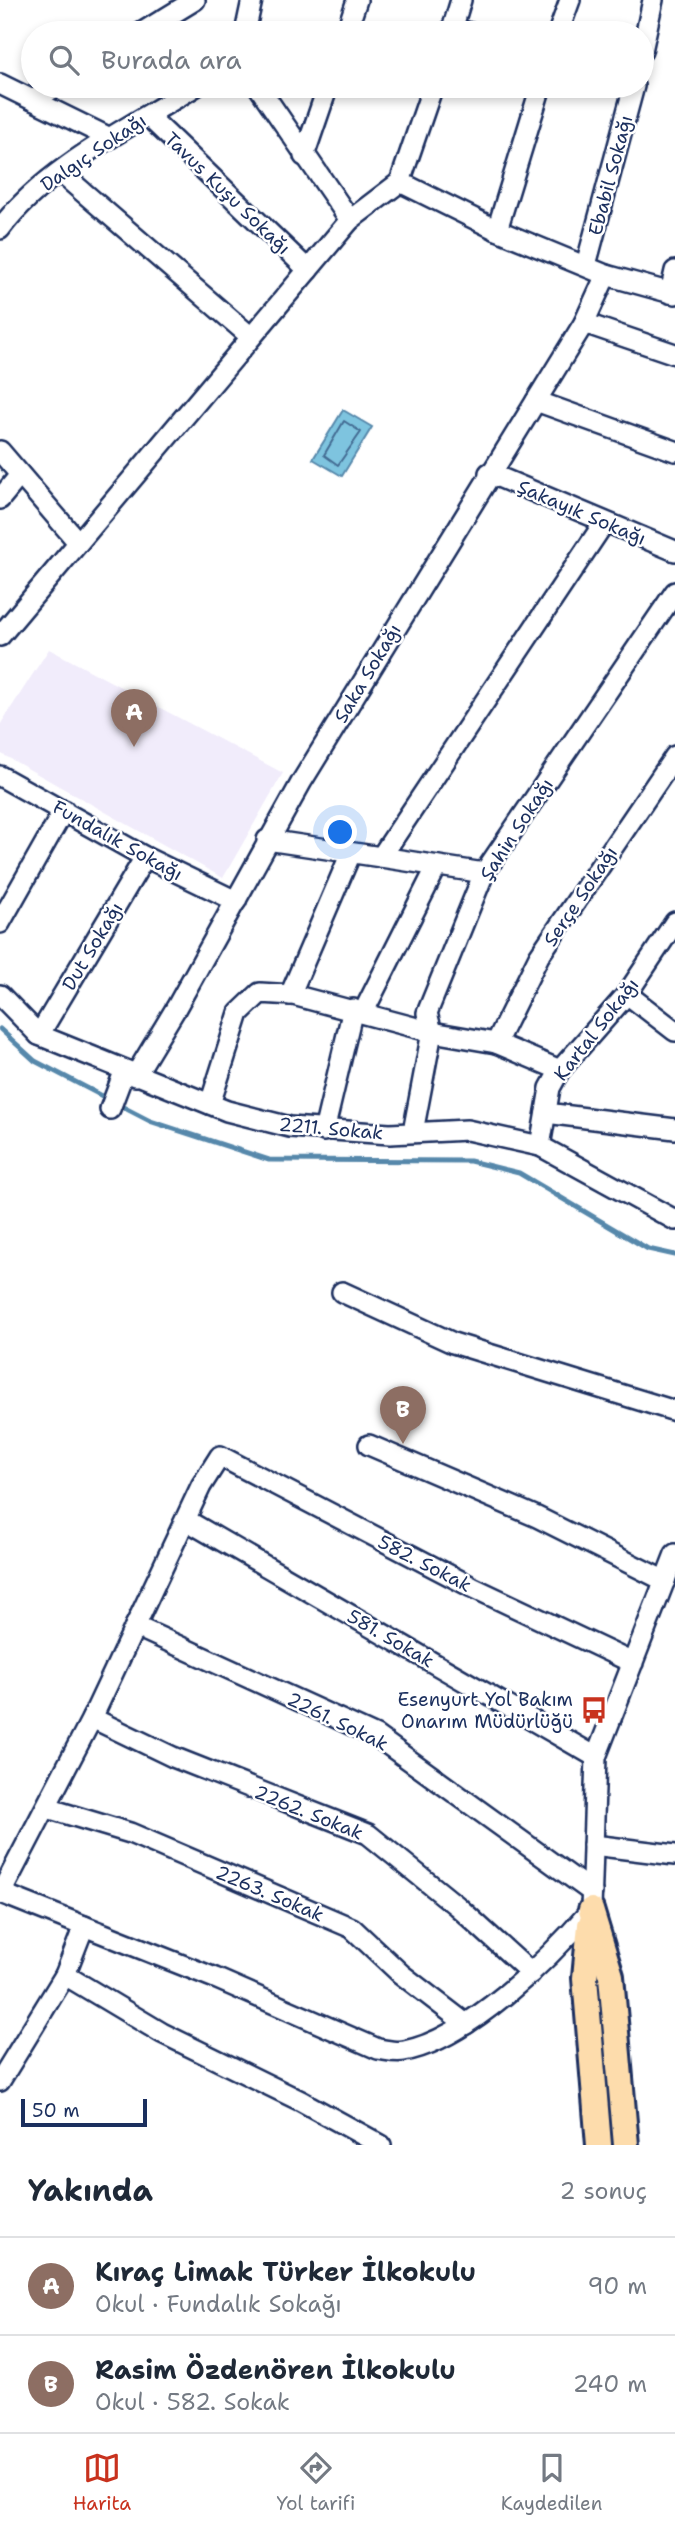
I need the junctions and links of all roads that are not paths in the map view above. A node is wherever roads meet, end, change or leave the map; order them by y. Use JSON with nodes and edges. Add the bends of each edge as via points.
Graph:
{"nodes":[{"id":1,"x":195,"y":0,"type":"edge"},
{"id":2,"x":252,"y":0,"type":"edge"},
{"id":3,"x":357,"y":0,"type":"edge"},
{"id":4,"x":461,"y":0,"type":"edge"},
{"id":5,"x":570,"y":0,"type":"edge"},
{"id":6,"x":653,"y":0,"type":"edge"},
{"id":7,"x":161,"y":21,"type":"edge"},
{"id":8,"x":248,"y":21,"type":"edge"},
{"id":9,"x":350,"y":21,"type":"edge"},
{"id":10,"x":459,"y":21,"type":"edge"},
{"id":11,"x":562,"y":21,"type":"edge"},
{"id":12,"x":648,"y":21,"type":"edge"},
{"id":13,"x":0,"y":84,"type":"edge"},
{"id":14,"x":21,"y":94,"type":"edge"},
{"id":15,"x":29,"y":98,"type":"edge"},
{"id":16,"x":36,"y":98,"type":"edge"},
{"id":17,"x":177,"y":98,"type":"edge"},
{"id":18,"x":266,"y":98,"type":"edge"},
{"id":19,"x":324,"y":98,"type":"edge"},
{"id":20,"x":429,"y":98,"type":"edge"},
{"id":21,"x":537,"y":98,"type":"edge"},
{"id":22,"x":631,"y":98,"type":"edge"},
{"id":23,"x":33,"y":100,"type":"junction"},
{"id":24,"x":148,"y":116,"type":"junction"},
{"id":25,"x":110,"y":138,"type":"junction"},
{"id":26,"x":304,"y":156,"type":"junction"},
{"id":27,"x":61,"y":173,"type":"junction"},
{"id":28,"x":400,"y":182,"type":"junction"},
{"id":29,"x":351,"y":220,"type":"junction"},
{"id":30,"x":0,"y":229,"type":"edge"},
{"id":31,"x":497,"y":230,"type":"junction"},
{"id":32,"x":586,"y":265,"type":"junction"},
{"id":33,"x":308,"y":270,"type":"junction"},
{"id":34,"x":675,"y":271,"type":"edge"},
{"id":35,"x":606,"y":275,"type":"junction"},
{"id":36,"x":672,"y":294,"type":"edge"},
{"id":37,"x":584,"y":323,"type":"junction"},
{"id":38,"x":251,"y":337,"type":"junction"},
{"id":39,"x":675,"y":354,"type":"edge"},
{"id":40,"x":536,"y":401,"type":"junction"},
{"id":41,"x":675,"y":451,"type":"edge"},
{"id":42,"x":0,"y":452,"type":"edge"},
{"id":43,"x":489,"y":473,"type":"junction"},
{"id":44,"x":20,"y":475,"type":"junction"},
{"id":45,"x":0,"y":499,"type":"edge"},
{"id":46,"x":604,"y":523,"type":"junction"},
{"id":47,"x":77,"y":541,"type":"junction"},
{"id":48,"x":675,"y":551,"type":"edge"},
{"id":49,"x":675,"y":592,"type":"edge"},
{"id":50,"x":0,"y":636,"type":"edge"},
{"id":51,"x":675,"y":756,"type":"edge"},
{"id":52,"x":0,"y":776,"type":"edge"},
{"id":53,"x":64,"y":810,"type":"junction"},
{"id":54,"x":267,"y":840,"type":"junction"},
{"id":55,"x":351,"y":853,"type":"junction"},
{"id":56,"x":145,"y":857,"type":"junction"},
{"id":57,"x":382,"y":857,"type":"junction"},
{"id":58,"x":436,"y":866,"type":"junction"},
{"id":59,"x":484,"y":873,"type":"junction"},
{"id":60,"x":236,"y":901,"type":"junction"},
{"id":61,"x":0,"y":923,"type":"edge"},
{"id":62,"x":674,"y":925,"type":"edge"},
{"id":63,"x":626,"y":993,"type":"junction"},
{"id":64,"x":0,"y":995,"type":"edge"},
{"id":65,"x":290,"y":995,"type":"junction"},
{"id":66,"x":359,"y":1010,"type":"junction"},
{"id":67,"x":675,"y":1031,"type":"edge"},
{"id":68,"x":432,"y":1032,"type":"junction"},
{"id":69,"x":39,"y":1035,"type":"junction"},
{"id":70,"x":496,"y":1043,"type":"junction"},
{"id":71,"x":560,"y":1070,"type":"junction"},
{"id":72,"x":125,"y":1078,"type":"junction"},
{"id":73,"x":210,"y":1104,"type":"junction"},
{"id":74,"x":110,"y":1109,"type":"dead end"},
{"id":75,"x":546,"y":1112,"type":"junction"},
{"id":76,"x":675,"y":1129,"type":"edge"},
{"id":77,"x":324,"y":1131,"type":"junction"},
{"id":78,"x":413,"y":1132,"type":"junction"},
{"id":79,"x":540,"y":1146,"type":"junction"},
{"id":80,"x":675,"y":1220,"type":"edge"},
{"id":81,"x":342,"y":1292,"type":"dead end"},
{"id":82,"x":675,"y":1411,"type":"edge"},
{"id":83,"x":369,"y":1445,"type":"dead end"},
{"id":84,"x":186,"y":1520,"type":"junction"},
{"id":85,"x":675,"y":1553,"type":"edge"},
{"id":86,"x":666,"y":1592,"type":"edge"},
{"id":87,"x":135,"y":1626,"type":"junction"},
{"id":88,"x":633,"y":1663,"type":"junction"},
{"id":89,"x":92,"y":1718,"type":"junction"},
{"id":90,"x":596,"y":1757,"type":"junction"},
{"id":91,"x":47,"y":1808,"type":"junction"},
{"id":92,"x":593,"y":1845,"type":"junction"},
{"id":93,"x":675,"y":1855,"type":"edge"},
{"id":94,"x":592,"y":1901,"type":"junction"},
{"id":95,"x":84,"y":1926,"type":"junction"},
{"id":96,"x":531,"y":1973,"type":"junction"},
{"id":97,"x":65,"y":1975,"type":"junction"},
{"id":98,"x":466,"y":2024,"type":"junction"},
{"id":99,"x":0,"y":2081,"type":"edge"},
{"id":100,"x":381,"y":2145,"type":"edge"},
{"id":101,"x":599,"y":2145,"type":"edge"},
{"id":102,"x":626,"y":2145,"type":"edge"}],
"edges":[{"from":1,"to":7,"type":"street"},
{"from":2,"to":8,"type":"street"},
{"from":3,"to":9,"type":"street"},
{"from":4,"to":10,"type":"street"},
{"from":5,"to":11,"type":"street"},
{"from":6,"to":12,"type":"street"},
{"from":13,"to":14,"type":"street"},
{"from":15,"to":23,"type":"street"},
{"from":16,"to":23,"type":"street"},
{"from":17,"to":24,"type":"street","name":"Dalgıç Sokağı"},
{"from":18,"to":26,"type":"street"},
{"from":19,"to":26,"type":"street"},
{"from":20,"to":28,"type":"street"},
{"from":21,"to":31,"type":"street"},
{"from":22,"to":32,"type":"street","name":"Ebabil Sokağı"},
{"from":23,"to":25,"type":"street"},
{"from":24,"to":25,"type":"street","name":"Dalgıç Sokağı"},
{"from":24,"to":33,"type":"street","name":"Tavus Kuşu Sokağı"},
{"from":25,"to":27,"type":"street","name":"Dalgıç Sokağı"},
{"from":26,"to":29,"type":"street"},
{"from":27,"to":30,"type":"street","name":"Dalgıç Sokağı","via":[[21,201]]},
{"from":27,"to":38,"type":"street"},
{"from":28,"to":29,"type":"street"},
{"from":28,"to":31,"type":"street"},
{"from":29,"to":33,"type":"street"},
{"from":31,"to":32,"type":"street"},
{"from":32,"to":35,"type":"street"},
{"from":33,"to":38,"type":"street"},
{"from":34,"to":36,"type":"street"},
{"from":35,"to":36,"type":"street"},
{"from":35,"to":37,"type":"street","name":"Saka Sokağı"},
{"from":37,"to":39,"type":"street"},
{"from":37,"to":40,"type":"street","name":"Saka Sokağı"},
{"from":38,"to":47,"type":"street"},
{"from":40,"to":41,"type":"street"},
{"from":40,"to":43,"type":"street","name":"Saka Sokağı"},
{"from":42,"to":44,"type":"street"},
{"from":43,"to":46,"type":"street","name":"Şakayık Sokağı"},
{"from":43,"to":54,"type":"street","name":"Saka Sokağı"},
{"from":44,"to":45,"type":"street"},
{"from":44,"to":47,"type":"street"},
{"from":46,"to":48,"type":"street","name":"Şakayık Sokağı"},
{"from":46,"to":57,"type":"street"},
{"from":47,"to":50,"type":"street"},
{"from":49,"to":59,"type":"street","name":"Şahin Sokağı"},
{"from":51,"to":70,"type":"street","name":"Serçe Sokağı","via":[[539,957]]},
{"from":52,"to":53,"type":"street","name":"Fundalık Sokağı"},
{"from":53,"to":56,"type":"street","name":"Fundalık Sokağı"},
{"from":53,"to":61,"type":"street"},
{"from":54,"to":55,"type":"street"},
{"from":54,"to":60,"type":"street","name":"Saka Sokağı"},
{"from":55,"to":57,"type":"street"},
{"from":55,"to":65,"type":"street"},
{"from":56,"to":60,"type":"street","name":"Fundalık Sokağı"},
{"from":56,"to":69,"type":"street","name":"Dut Sokağı"},
{"from":57,"to":58,"type":"street"},
{"from":58,"to":59,"type":"street"},
{"from":58,"to":66,"type":"street"},
{"from":59,"to":68,"type":"street","name":"Şahin Sokağı","via":[[426,1013]]},
{"from":60,"to":72,"type":"street","name":"Saka Sokağı"},
{"from":62,"to":63,"type":"street","name":"Kartal Sokağı"},
{"from":63,"to":67,"type":"street"},
{"from":63,"to":71,"type":"street","name":"Kartal Sokağı"},
{"from":64,"to":69,"type":"street","name":"2211. Sokak"},
{"from":65,"to":66,"type":"street"},
{"from":65,"to":73,"type":"street","via":[[260,993],[239,1013]]},
{"from":66,"to":68,"type":"street"},
{"from":66,"to":77,"type":"street"},
{"from":68,"to":70,"type":"street"},
{"from":68,"to":78,"type":"street","name":"Şahin Sokağı"},
{"from":69,"to":72,"type":"street","name":"2211. Sokak"},
{"from":70,"to":71,"type":"street"},
{"from":71,"to":75,"type":"street","name":"Kartal Sokağı","via":[[550,1088]]},
{"from":72,"to":73,"type":"street","name":"2211. Sokak"},
{"from":72,"to":74,"type":"street","name":"Saka Sokağı"},
{"from":73,"to":77,"type":"street","name":"2211. Sokak","via":[[290,1127]]},
{"from":75,"to":76,"type":"street"},
{"from":75,"to":79,"type":"street","name":"Kartal Sokağı"},
{"from":77,"to":78,"type":"street","name":"2211. Sokak"},
{"from":78,"to":79,"type":"street","name":"2211. Sokak","via":[[467,1130]]},
{"from":79,"to":80,"type":"street","name":"2211. Sokak"},
{"from":81,"to":82,"type":"street","via":[[453,1343]]},
{"from":83,"to":86,"type":"street","via":[[537,1517]]},
{"from":84,"to":87,"type":"street"},
{"from":84,"to":88,"type":"street","name":"582. Sokak","via":[[220,1456],[472,1587]]},
{"from":84,"to":90,"type":"street","name":"581. Sokak"},
{"from":85,"to":86,"type":"street"},
{"from":86,"to":88,"type":"street"},
{"from":87,"to":89,"type":"street"},
{"from":87,"to":94,"type":"street","name":"2261. Sokak","via":[[376,1736]]},
{"from":88,"to":90,"type":"street"},
{"from":89,"to":91,"type":"street"},
{"from":89,"to":96,"type":"street","name":"2262. Sokak","via":[[173,1757],[368,1834]]},
{"from":90,"to":92,"type":"street"},
{"from":91,"to":95,"type":"street","via":[[1,1893]]},
{"from":91,"to":98,"type":"street","name":"2263. Sokak","via":[[130,1833],[352,1928],[401,1974]]},
{"from":92,"to":93,"type":"street"},
{"from":92,"to":94,"type":"street"},
{"from":94,"to":96,"type":"street"},
{"from":94,"to":101,"type":"main road","via":[[585,1978]]},
{"from":94,"to":102,"type":"main road","via":[[611,1976]]},
{"from":95,"to":97,"type":"street"},
{"from":95,"to":98,"type":"street","via":[[378,2049],[401,2052],[429,2045]]},
{"from":96,"to":98,"type":"street"},
{"from":97,"to":99,"type":"street"},
{"from":97,"to":100,"type":"street","via":[[162,2033]]}]}
